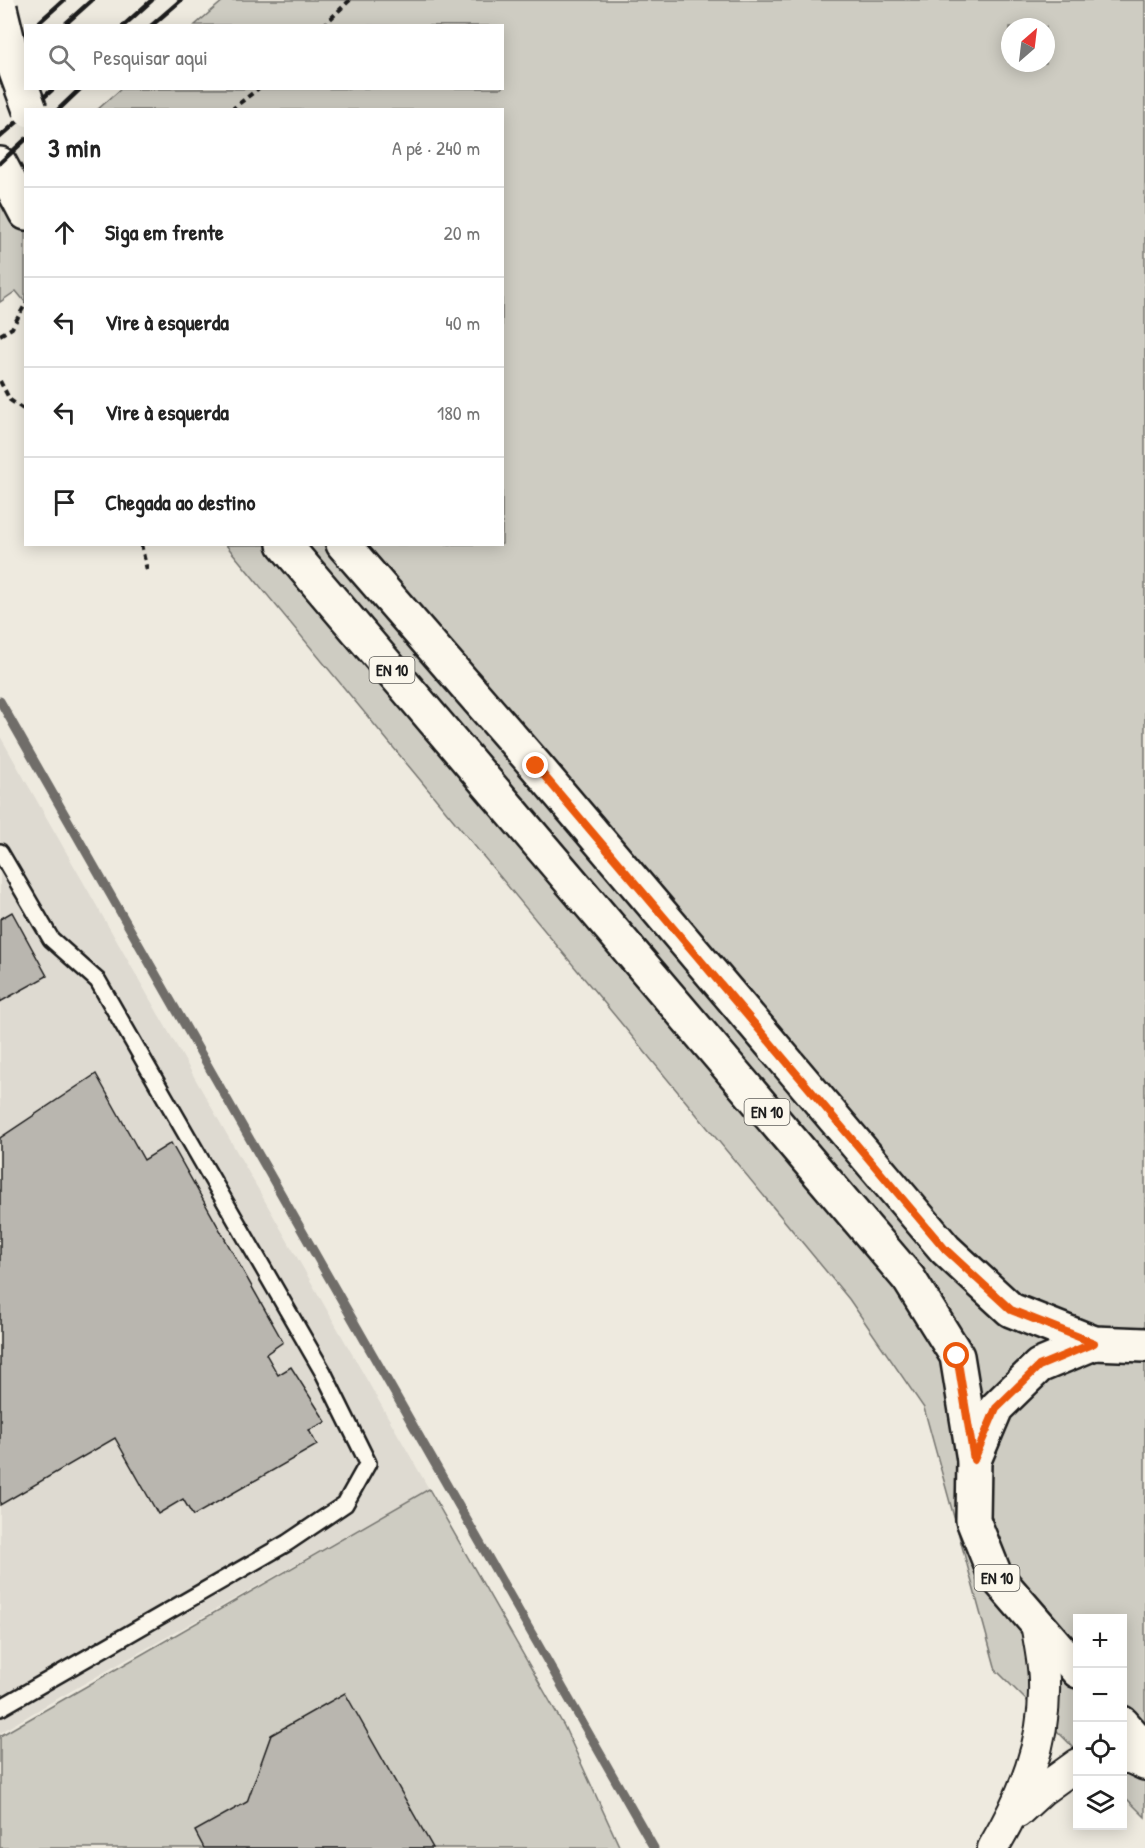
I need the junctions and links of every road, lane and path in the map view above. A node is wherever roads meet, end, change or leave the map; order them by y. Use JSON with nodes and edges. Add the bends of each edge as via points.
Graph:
{"nodes":[{"id":1,"x":350,"y":0,"type":"edge"},
{"id":2,"x":0,"y":8,"type":"edge"},
{"id":3,"x":325,"y":24,"type":"edge"},
{"id":4,"x":256,"y":90,"type":"edge"},
{"id":5,"x":29,"y":108,"type":"edge"},
{"id":6,"x":234,"y":108,"type":"edge"},
{"id":7,"x":0,"y":164,"type":"edge"},
{"id":8,"x":24,"y":209,"type":"edge"},
{"id":9,"x":24,"y":307,"type":"edge"},
{"id":10,"x":0,"y":335,"type":"edge"},
{"id":11,"x":0,"y":381,"type":"edge"},
{"id":12,"x":24,"y":410,"type":"edge"},
{"id":13,"x":141,"y":546,"type":"edge"},
{"id":14,"x":286,"y":546,"type":"edge"},
{"id":15,"x":344,"y":546,"type":"edge"},
{"id":16,"x":147,"y":570,"type":"dead end"},
{"id":17,"x":0,"y":852,"type":"edge"},
{"id":18,"x":1094,"y":1343,"type":"junction"},
{"id":19,"x":1145,"y":1345,"type":"edge"},
{"id":20,"x":974,"y":1460,"type":"junction"},
{"id":21,"x":1036,"y":1623,"type":"junction"},
{"id":22,"x":1074,"y":1668,"type":"edge"},
{"id":23,"x":0,"y":1708,"type":"edge"},
{"id":24,"x":1127,"y":1729,"type":"edge"},
{"id":25,"x":1145,"y":1749,"type":"edge"},
{"id":26,"x":1127,"y":1758,"type":"edge"},
{"id":27,"x":1145,"y":1765,"type":"edge"},
{"id":28,"x":1073,"y":1767,"type":"edge"},
{"id":29,"x":1009,"y":1820,"type":"junction"},
{"id":30,"x":993,"y":1848,"type":"edge"}],
"edges":[{"from":1,"to":3,"type":"path"},
{"from":2,"to":5,"type":"main road","bridge":true},
{"from":4,"to":6,"type":"path"},
{"from":7,"to":8,"type":"main road"},
{"from":9,"to":10,"type":"path","via":[[12,328]]},
{"from":11,"to":12,"type":"path","via":[[10,400]]},
{"from":13,"to":16,"type":"path"},
{"from":14,"to":20,"type":"main road","number":"EN 10","via":[[909,1279],[957,1356]]},
{"from":15,"to":18,"type":"main road","number":"EN 10","via":[[536,766],[945,1249],[1011,1310]]},
{"from":17,"to":23,"type":"lane","via":[[51,939],[98,981],[324,1372],[368,1463],[345,1504],[287,1543]]},
{"from":18,"to":19,"type":"main road","number":"EN 10"},
{"from":18,"to":20,"type":"main road","number":"EN 10","via":[[1039,1366],[996,1408]]},
{"from":20,"to":21,"type":"main road","number":"EN 10","via":[[973,1520],[994,1575]]},
{"from":21,"to":22,"type":"main road","number":"EN 10"},
{"from":21,"to":29,"type":"street","via":[[1044,1681],[1043,1726],[1032,1770]]},
{"from":24,"to":25,"type":"main road"},
{"from":26,"to":27,"type":"street"},
{"from":28,"to":29,"type":"street"},
{"from":29,"to":30,"type":"street"}]}
